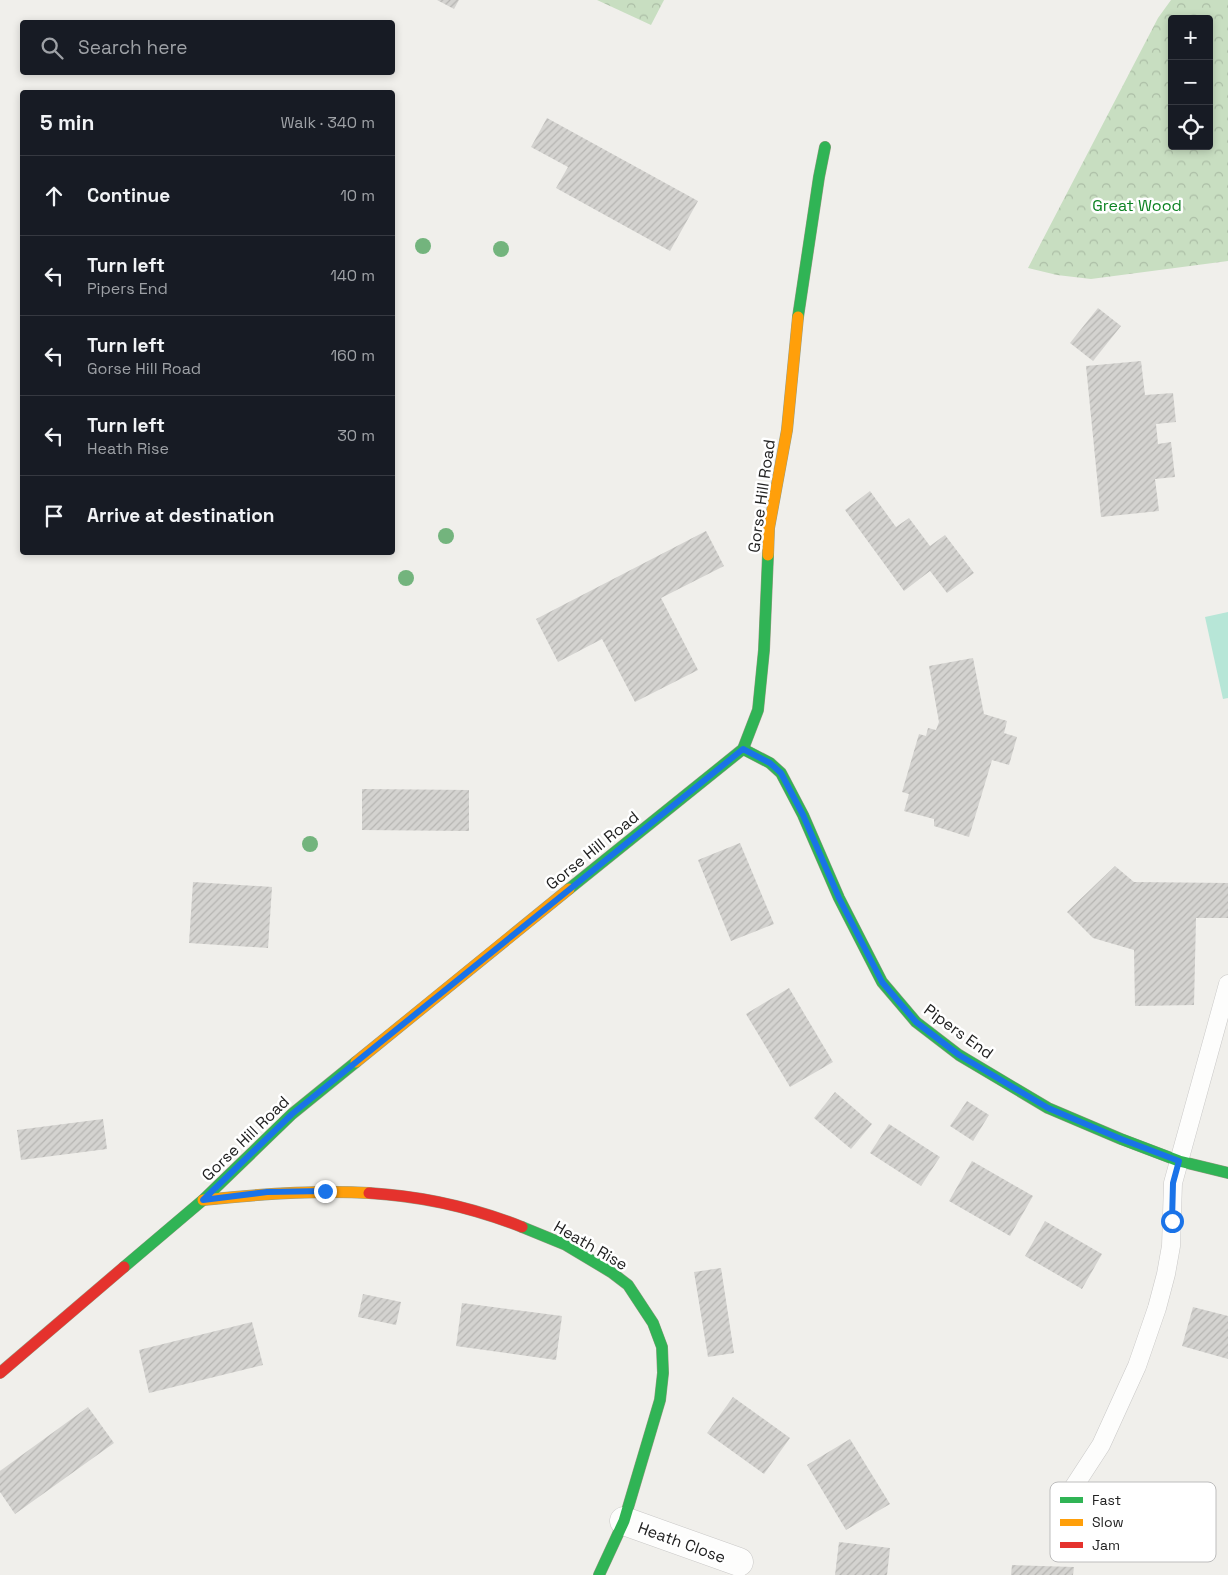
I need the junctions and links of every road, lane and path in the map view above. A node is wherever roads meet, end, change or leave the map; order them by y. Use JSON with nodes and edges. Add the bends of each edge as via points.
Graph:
{"nodes":[{"id":1,"x":825,"y":147,"type":"dead end"},
{"id":2,"x":743,"y":749,"type":"junction"},
{"id":3,"x":1228,"y":984,"type":"edge"},
{"id":4,"x":1179,"y":1161,"type":"junction"},
{"id":5,"x":1228,"y":1173,"type":"edge"},
{"id":6,"x":203,"y":1200,"type":"junction"},
{"id":7,"x":0,"y":1373,"type":"edge"},
{"id":8,"x":1077,"y":1482,"type":"edge"},
{"id":9,"x":624,"y":1521,"type":"junction"},
{"id":10,"x":740,"y":1562,"type":"dead end"},
{"id":11,"x":599,"y":1575,"type":"edge"}],
"edges":[{"from":1,"to":2,"type":"street","name":"Gorse Hill Road","via":[[797,326],[787,430],[769,528],[758,710]]},
{"from":2,"to":4,"type":"street","name":"Pipers End","via":[[770,763],[781,773],[882,982],[916,1022],[959,1055],[1048,1108]]},
{"from":2,"to":6,"type":"street","name":"Gorse Hill Road","via":[[292,1114]]},
{"from":3,"to":4,"type":"lane"},
{"from":4,"to":5,"type":"street","name":"Pipers End"},
{"from":4,"to":8,"type":"lane","via":[[1173,1183],[1171,1246],[1157,1308],[1102,1445]]},
{"from":6,"to":7,"type":"street","name":"Gorse Hill Road"},
{"from":6,"to":9,"type":"street","name":"Heath Rise","via":[[267,1192],[325,1191],[388,1194],[451,1205],[509,1222],[566,1245],[612,1272],[628,1285],[653,1323],[662,1347],[660,1400]]},
{"from":9,"to":10,"type":"street","name":"Heath Close"},
{"from":9,"to":11,"type":"street","name":"Heath Rise"}]}
